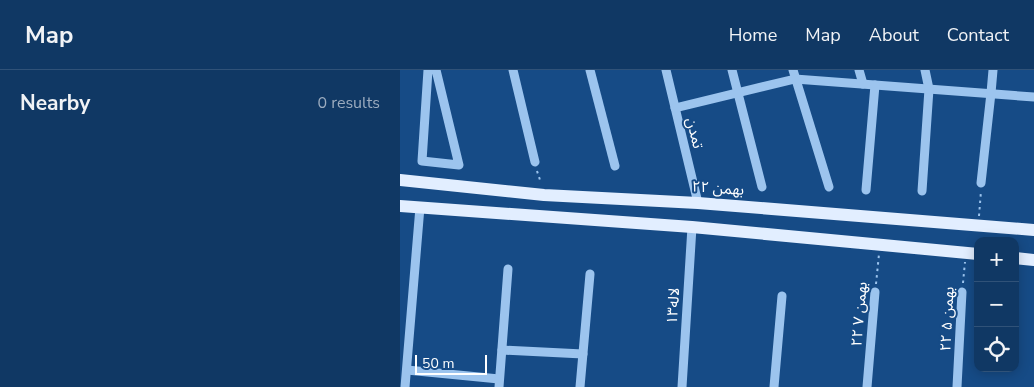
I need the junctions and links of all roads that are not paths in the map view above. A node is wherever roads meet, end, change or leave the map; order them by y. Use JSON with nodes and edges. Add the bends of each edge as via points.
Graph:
{"nodes":[{"id":1,"x":429,"y":70,"type":"edge"},
{"id":2,"x":513,"y":70,"type":"edge"},
{"id":3,"x":590,"y":70,"type":"edge"},
{"id":4,"x":666,"y":70,"type":"edge"},
{"id":5,"x":732,"y":70,"type":"edge"},
{"id":6,"x":859,"y":70,"type":"edge"},
{"id":7,"x":925,"y":70,"type":"edge"},
{"id":8,"x":986,"y":70,"type":"edge"},
{"id":9,"x":993,"y":70,"type":"edge"},
{"id":10,"x":794,"y":75,"type":"edge"},
{"id":11,"x":863,"y":84,"type":"junction"},
{"id":12,"x":875,"y":85,"type":"junction"},
{"id":13,"x":929,"y":89,"type":"junction"},
{"id":14,"x":738,"y":93,"type":"junction"},
{"id":15,"x":991,"y":93,"type":"junction"},
{"id":16,"x":1034,"y":97,"type":"edge"},
{"id":17,"x":675,"y":108,"type":"junction"},
{"id":18,"x":535,"y":162,"type":"road end"},
{"id":19,"x":614,"y":166,"type":"dead end"},
{"id":20,"x":400,"y":180,"type":"edge"},
{"id":21,"x":981,"y":183,"type":"road end"},
{"id":22,"x":762,"y":187,"type":"dead end"},
{"id":23,"x":829,"y":187,"type":"dead end"},
{"id":24,"x":866,"y":190,"type":"dead end"},
{"id":25,"x":922,"y":191,"type":"dead end"},
{"id":26,"x":698,"y":203,"type":"junction"},
{"id":27,"x":400,"y":206,"type":"edge"},
{"id":28,"x":420,"y":207,"type":"junction"},
{"id":29,"x":692,"y":228,"type":"junction"},
{"id":30,"x":1034,"y":230,"type":"edge"},
{"id":31,"x":972,"y":254,"type":"edge"},
{"id":32,"x":1019,"y":258,"type":"edge"},
{"id":33,"x":1034,"y":260,"type":"edge"},
{"id":34,"x":508,"y":269,"type":"dead end"},
{"id":35,"x":590,"y":274,"type":"dead end"},
{"id":36,"x":875,"y":292,"type":"road end"},
{"id":37,"x":962,"y":292,"type":"road end"},
{"id":38,"x":782,"y":296,"type":"dead end"},
{"id":39,"x":405,"y":339,"type":"edge"},
{"id":40,"x":502,"y":350,"type":"junction"},
{"id":41,"x":583,"y":354,"type":"junction"},
{"id":42,"x":407,"y":370,"type":"junction"},
{"id":43,"x":499,"y":383,"type":"edge"},
{"id":44,"x":405,"y":387,"type":"edge"},
{"id":45,"x":580,"y":387,"type":"edge"},
{"id":46,"x":682,"y":387,"type":"edge"},
{"id":47,"x":774,"y":387,"type":"edge"},
{"id":48,"x":867,"y":387,"type":"edge"},
{"id":49,"x":957,"y":387,"type":"edge"}],
"edges":[{"from":1,"to":1,"type":"street","via":[[459,165],[422,161]]},
{"from":2,"to":18,"type":"street"},
{"from":3,"to":19,"type":"street"},
{"from":4,"to":17,"type":"street","name":"تمدن"},
{"from":5,"to":14,"type":"street"},
{"from":6,"to":11,"type":"street"},
{"from":7,"to":13,"type":"street"},
{"from":8,"to":15,"type":"street"},
{"from":9,"to":15,"type":"street"},
{"from":10,"to":11,"type":"street"},
{"from":10,"to":14,"type":"street"},
{"from":10,"to":23,"type":"street"},
{"from":11,"to":12,"type":"street"},
{"from":12,"to":13,"type":"street"},
{"from":12,"to":24,"type":"street"},
{"from":13,"to":15,"type":"street"},
{"from":13,"to":25,"type":"street"},
{"from":14,"to":17,"type":"street"},
{"from":14,"to":22,"type":"street"},
{"from":15,"to":16,"type":"street"},
{"from":15,"to":21,"type":"street"},
{"from":17,"to":26,"type":"street","name":"تمدن"},
{"from":20,"to":26,"type":"main road","name":"۲۲ بهمن","via":[[544,195]]},
{"from":26,"to":30,"type":"main road","name":"۲۲ بهمن"},
{"from":27,"to":28,"type":"main road"},
{"from":28,"to":29,"type":"main road"},
{"from":28,"to":39,"type":"street"},
{"from":29,"to":31,"type":"main road"},
{"from":29,"to":46,"type":"street","name":"لاله۱۳"},
{"from":32,"to":33,"type":"main road"},
{"from":34,"to":40,"type":"street"},
{"from":35,"to":41,"type":"street"},
{"from":36,"to":48,"type":"street","name":"۲۲ بهمن ۷"},
{"from":37,"to":49,"type":"street","name":"۲۲ بهمن ۵"},
{"from":38,"to":47,"type":"street"},
{"from":39,"to":42,"type":"street"},
{"from":40,"to":41,"type":"street"},
{"from":40,"to":43,"type":"street"},
{"from":41,"to":45,"type":"street"},
{"from":42,"to":43,"type":"street"},
{"from":42,"to":44,"type":"street"}]}
